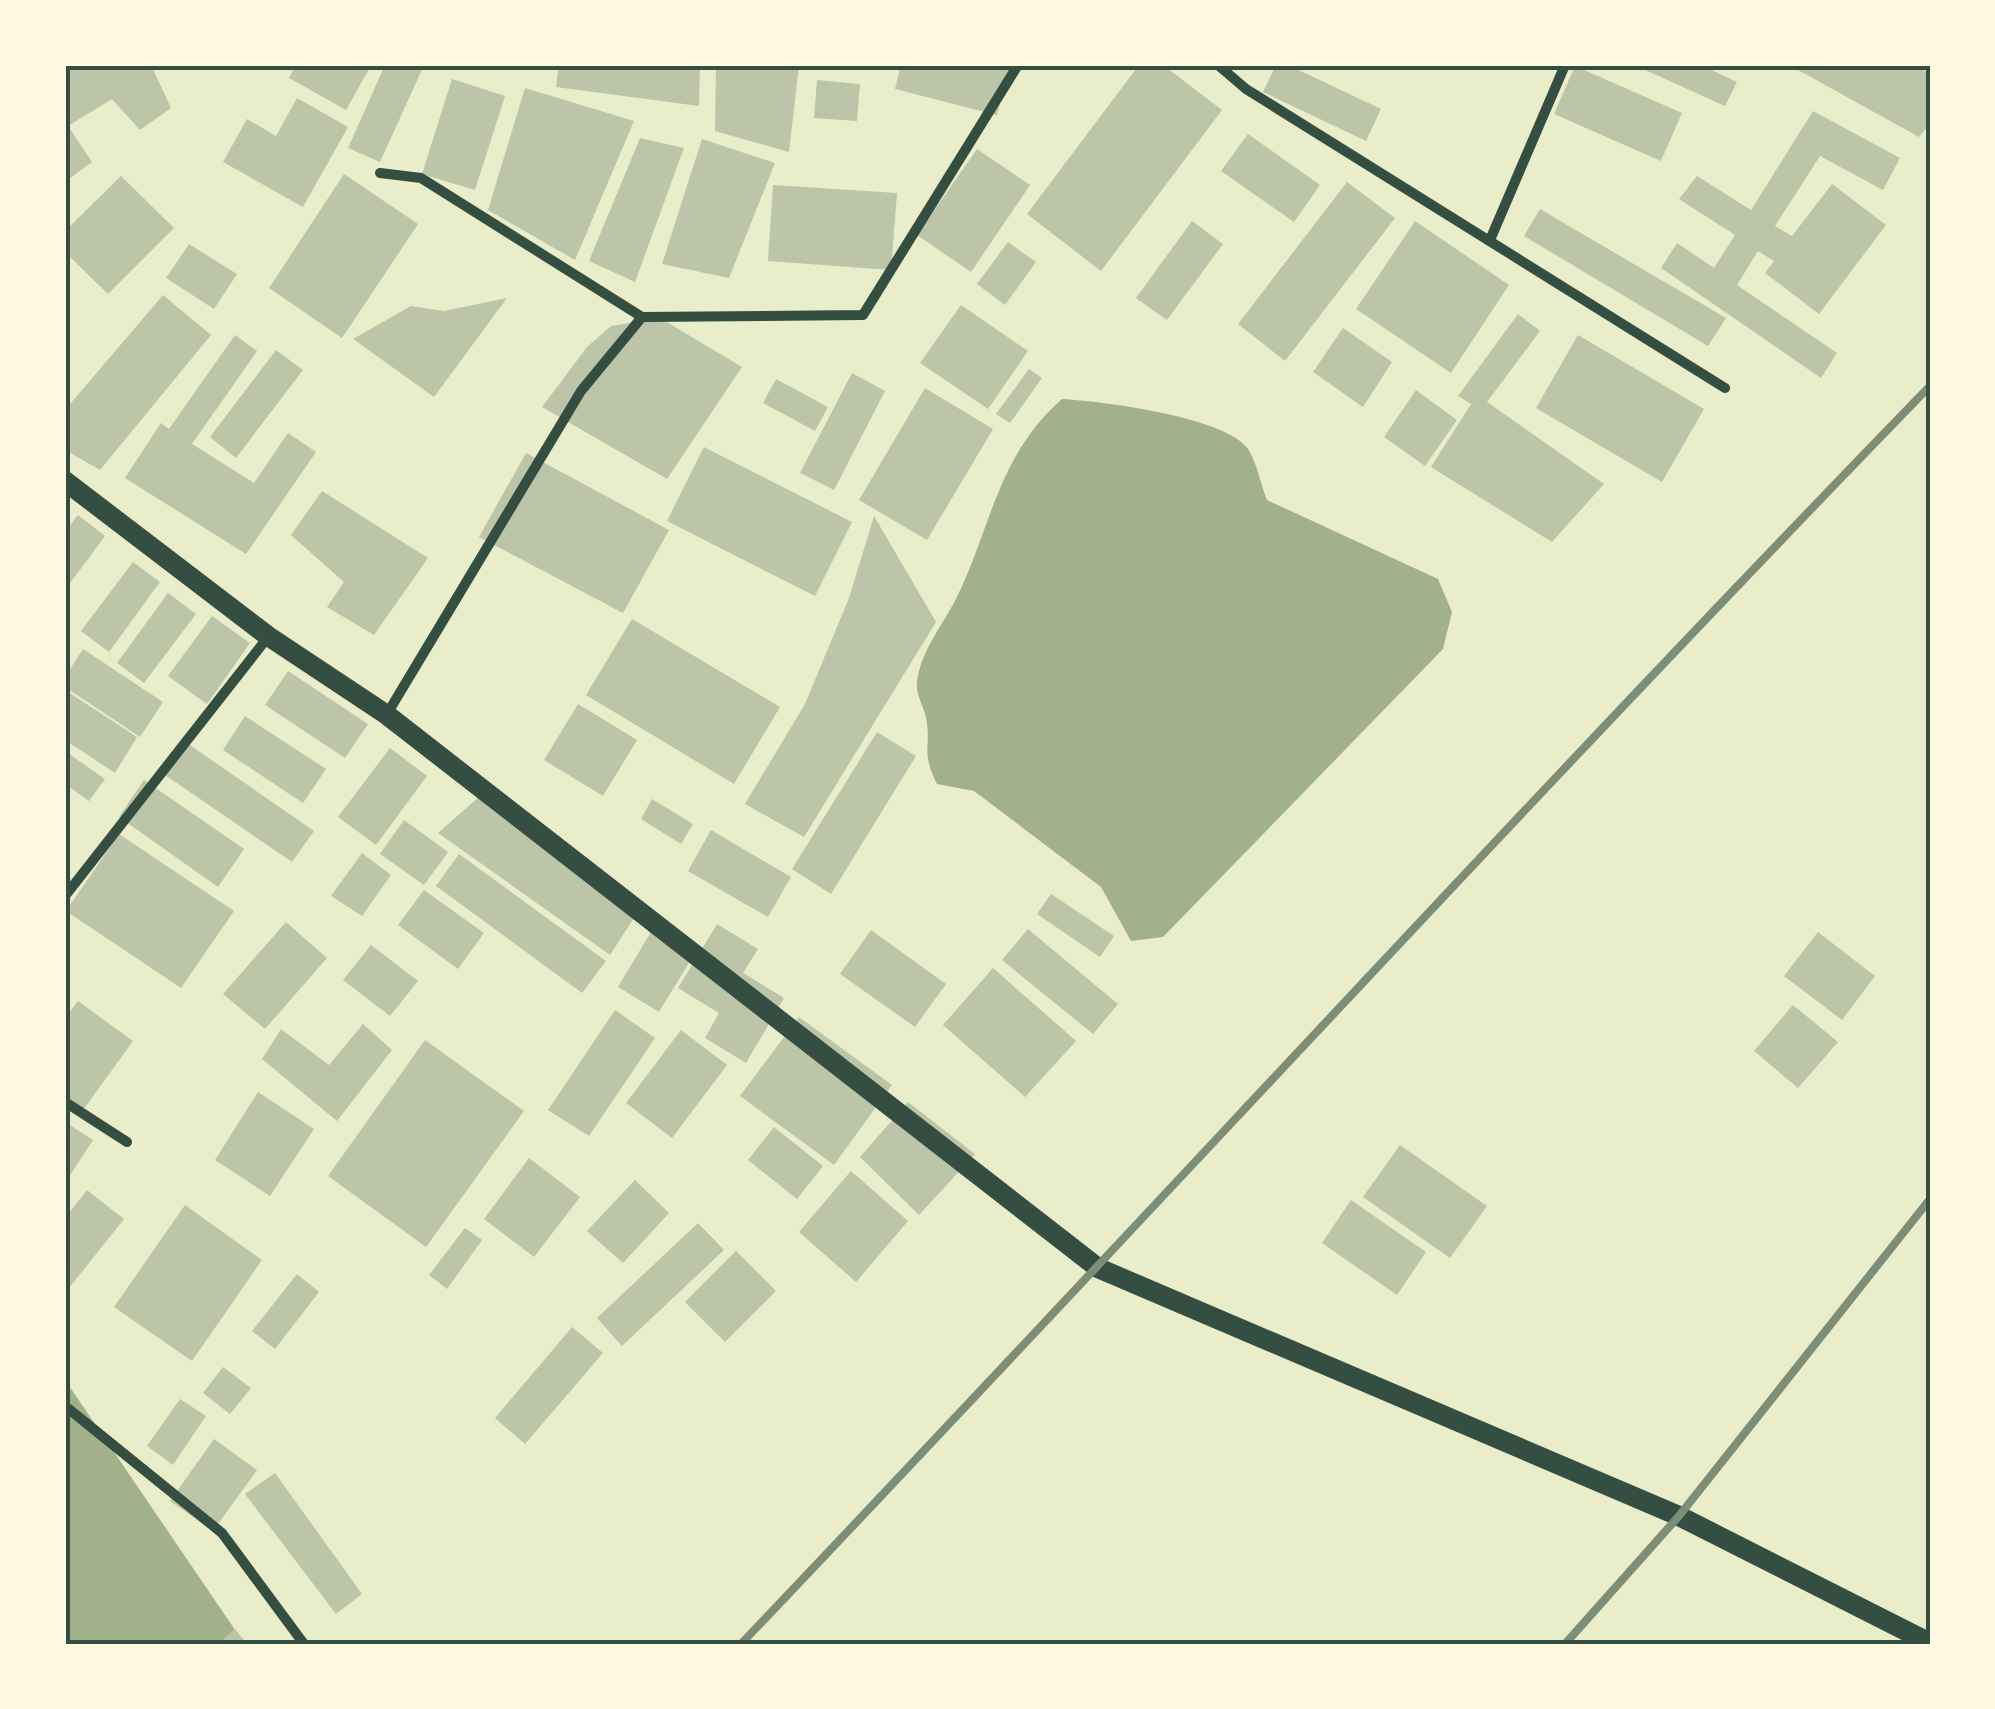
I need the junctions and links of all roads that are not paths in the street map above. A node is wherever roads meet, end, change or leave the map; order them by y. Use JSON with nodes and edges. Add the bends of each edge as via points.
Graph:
{"nodes":[{"id":1,"x":1018,"y":65,"type":"edge"},
{"id":2,"x":1218,"y":65,"type":"edge"},
{"id":3,"x":1564,"y":65,"type":"edge"},
{"id":4,"x":380,"y":172,"type":"dead end"},
{"id":5,"x":1490,"y":240,"type":"junction"},
{"id":6,"x":642,"y":317,"type":"junction"},
{"id":7,"x":1726,"y":388,"type":"dead end"},
{"id":8,"x":65,"y":482,"type":"edge"},
{"id":9,"x":268,"y":636,"type":"junction"},
{"id":10,"x":386,"y":715,"type":"junction"},
{"id":11,"x":65,"y":896,"type":"edge"},
{"id":12,"x":65,"y":1102,"type":"edge"},
{"id":13,"x":126,"y":1142,"type":"dead end"},
{"id":14,"x":65,"y":1406,"type":"edge"},
{"id":15,"x":1930,"y":1643,"type":"edge"},
{"id":16,"x":304,"y":1644,"type":"edge"}],
"edges":[{"from":1,"to":6,"type":"street","via":[[863,315]]},
{"from":2,"to":5,"type":"street","via":[[1246,89]]},
{"from":3,"to":5,"type":"street"},
{"from":4,"to":6,"type":"street","via":[[421,178]]},
{"from":5,"to":7,"type":"street"},
{"from":6,"to":10,"type":"street","via":[[582,392]]},
{"from":8,"to":9,"type":"main road"},
{"from":9,"to":10,"type":"main road"},
{"from":9,"to":11,"type":"street"},
{"from":10,"to":15,"type":"main road","via":[[1098,1268],[1679,1516]]},
{"from":12,"to":13,"type":"street"},
{"from":14,"to":16,"type":"street","via":[[222,1533]]}]}
